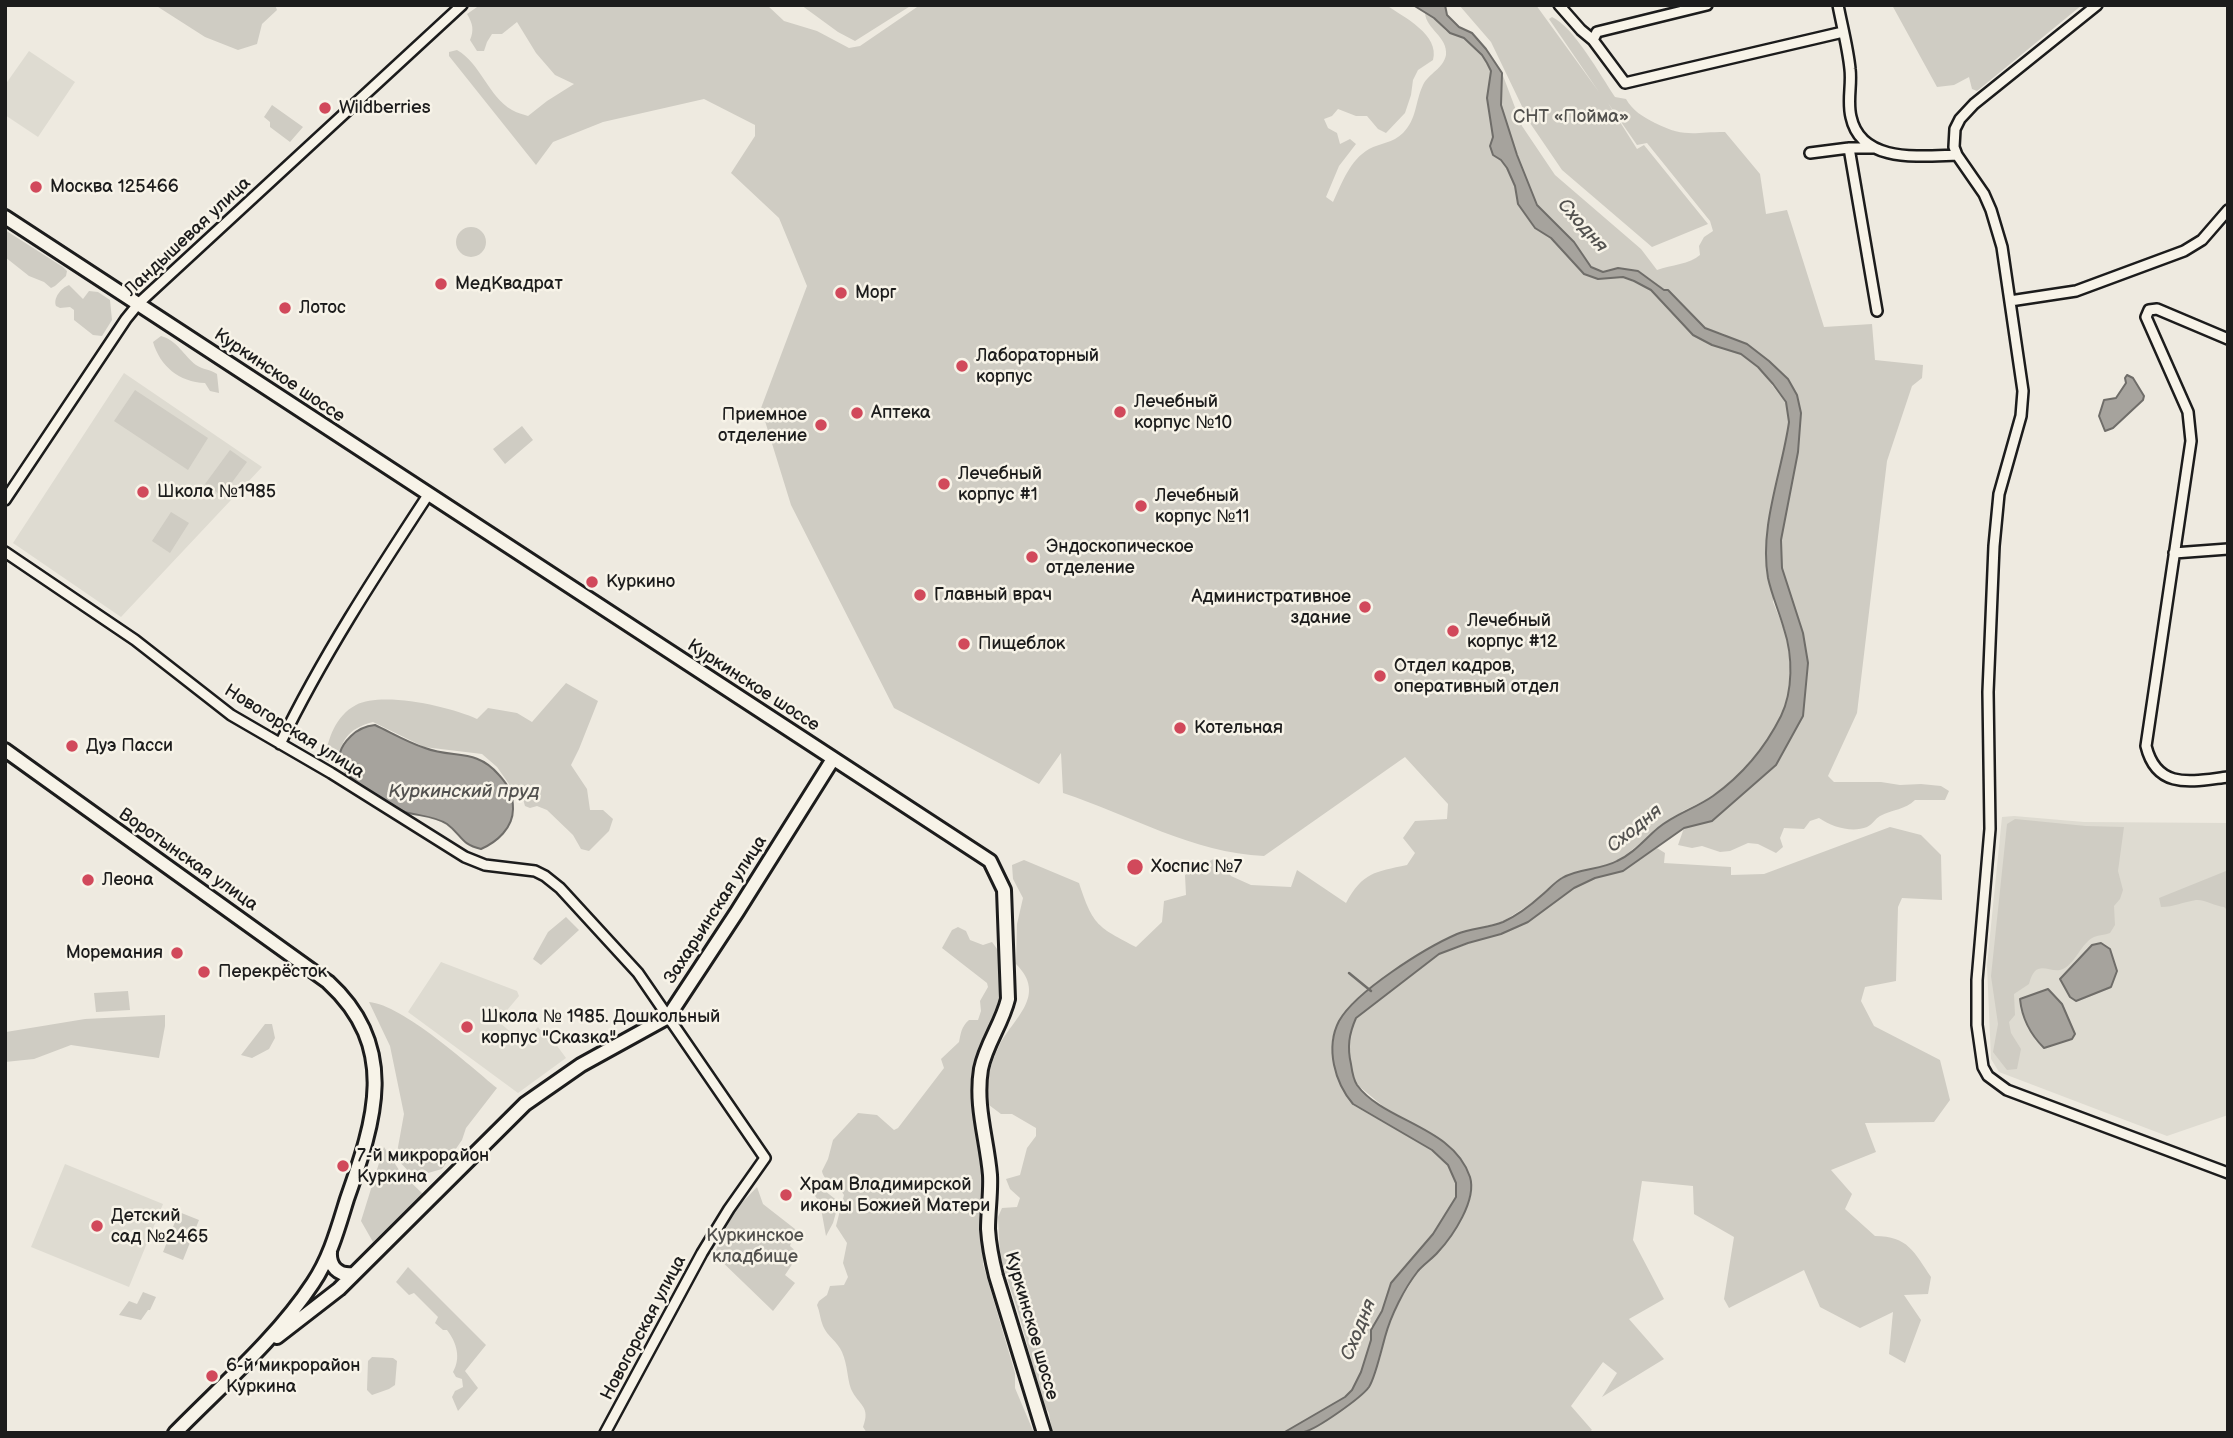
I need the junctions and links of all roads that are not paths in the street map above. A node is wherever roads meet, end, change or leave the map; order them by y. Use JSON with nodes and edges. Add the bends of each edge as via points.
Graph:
{"nodes":[{"id":1,"x":462,"y":5,"type":"edge"},
{"id":2,"x":1559,"y":5,"type":"edge"},
{"id":3,"x":1707,"y":5,"type":"edge"},
{"id":4,"x":1838,"y":5,"type":"edge"},
{"id":5,"x":2097,"y":5,"type":"edge"},
{"id":6,"x":1843,"y":32,"type":"junction"},
{"id":7,"x":1593,"y":40,"type":"junction"},
{"id":8,"x":1849,"y":148,"type":"junction"},
{"id":9,"x":1873,"y":148,"type":"junction"},
{"id":10,"x":1810,"y":153,"type":"dead end"},
{"id":11,"x":1957,"y":155,"type":"junction"},
{"id":12,"x":2228,"y":211,"type":"edge"},
{"id":13,"x":5,"y":217,"type":"edge"},
{"id":14,"x":2010,"y":301,"type":"junction"},
{"id":15,"x":139,"y":303,"type":"junction"},
{"id":16,"x":1877,"y":311,"type":"dead end"},
{"id":17,"x":2228,"y":339,"type":"edge"},
{"id":18,"x":428,"y":495,"type":"junction"},
{"id":19,"x":5,"y":500,"type":"edge"},
{"id":20,"x":2228,"y":549,"type":"edge"},
{"id":21,"x":5,"y":552,"type":"edge"},
{"id":22,"x":2174,"y":553,"type":"junction"},
{"id":23,"x":280,"y":744,"type":"junction"},
{"id":24,"x":5,"y":750,"type":"edge"},
{"id":25,"x":833,"y":759,"type":"junction"},
{"id":26,"x":2228,"y":777,"type":"edge"},
{"id":27,"x":668,"y":1017,"type":"junction"},
{"id":28,"x":2228,"y":1173,"type":"edge"},
{"id":29,"x":331,"y":1246,"type":"junction"},
{"id":30,"x":353,"y":1274,"type":"junction"},
{"id":31,"x":314,"y":1282,"type":"junction"},
{"id":32,"x":257,"y":1349,"type":"junction"},
{"id":33,"x":175,"y":1433,"type":"edge"},
{"id":34,"x":605,"y":1433,"type":"edge"},
{"id":35,"x":1044,"y":1433,"type":"edge"}],
"edges":[{"from":1,"to":15,"type":"street","name":"Ландышевая улица"},
{"from":2,"to":7,"type":"street"},
{"from":3,"to":7,"type":"street","via":[[1597,32]]},
{"from":4,"to":6,"type":"street"},
{"from":5,"to":11,"type":"street","via":[[1960,119],[1953,138]]},
{"from":6,"to":7,"type":"street","via":[[1625,83]]},
{"from":6,"to":9,"type":"street","via":[[1850,68],[1851,120]]},
{"from":8,"to":9,"type":"street"},
{"from":8,"to":10,"type":"street"},
{"from":8,"to":16,"type":"street"},
{"from":9,"to":11,"type":"street","via":[[1900,156]]},
{"from":11,"to":14,"type":"street","via":[[1991,210]]},
{"from":12,"to":14,"type":"street","via":[[2202,240],[2184,251],[2076,291]]},
{"from":13,"to":15,"type":"street","name":"Куркинское шоссе"},
{"from":14,"to":28,"type":"street","via":[[2023,390],[2021,416],[1999,494],[1994,546],[1988,692],[1990,829],[1978,980],[1980,1055],[1989,1076],[2007,1090]]},
{"from":15,"to":18,"type":"street","name":"Куркинское шоссе"},
{"from":15,"to":19,"type":"street","name":"Ландышевая улица"},
{"from":17,"to":22,"type":"street","via":[[2157,309],[2148,310],[2146,317],[2190,426]]},
{"from":18,"to":23,"type":"street","via":[[357,603]]},
{"from":18,"to":25,"type":"street","name":"Куркинское шоссе"},
{"from":20,"to":22,"type":"street"},
{"from":21,"to":23,"type":"street","name":"Новогорская улица","via":[[135,640],[231,715]]},
{"from":22,"to":26,"type":"street","via":[[2146,746],[2152,764],[2170,779],[2188,782]]},
{"from":23,"to":27,"type":"street","name":"Новогорская улица","via":[[465,857],[545,876],[620,951]]},
{"from":24,"to":29,"type":"street","name":"Воротынская улица","via":[[313,970],[347,1002],[373,1058],[376,1099]]},
{"from":25,"to":27,"type":"street","name":"Захарьинская улица"},
{"from":25,"to":35,"type":"street","name":"Куркинское шоссе","via":[[990,861],[1004,890],[1007,999],[982,1065],[979,1111],[990,1179],[990,1251]]},
{"from":27,"to":30,"type":"street","name":"Захарьинская улица","via":[[581,1065],[525,1104]]},
{"from":27,"to":34,"type":"street","name":"Новогорская улица","via":[[765,1158],[709,1242]]},
{"from":29,"to":30,"type":"street","via":[[334,1268]]},
{"from":29,"to":31,"type":"street","name":"Воротынская улица"},
{"from":30,"to":31,"type":"street","name":"Захарьинская улица","via":[[331,1286]]},
{"from":30,"to":32,"type":"street","name":"Захарьинская улица","via":[[314,1310]]},
{"from":31,"to":32,"type":"street","name":"Воротынская улица"},
{"from":32,"to":33,"type":"street"}]}
